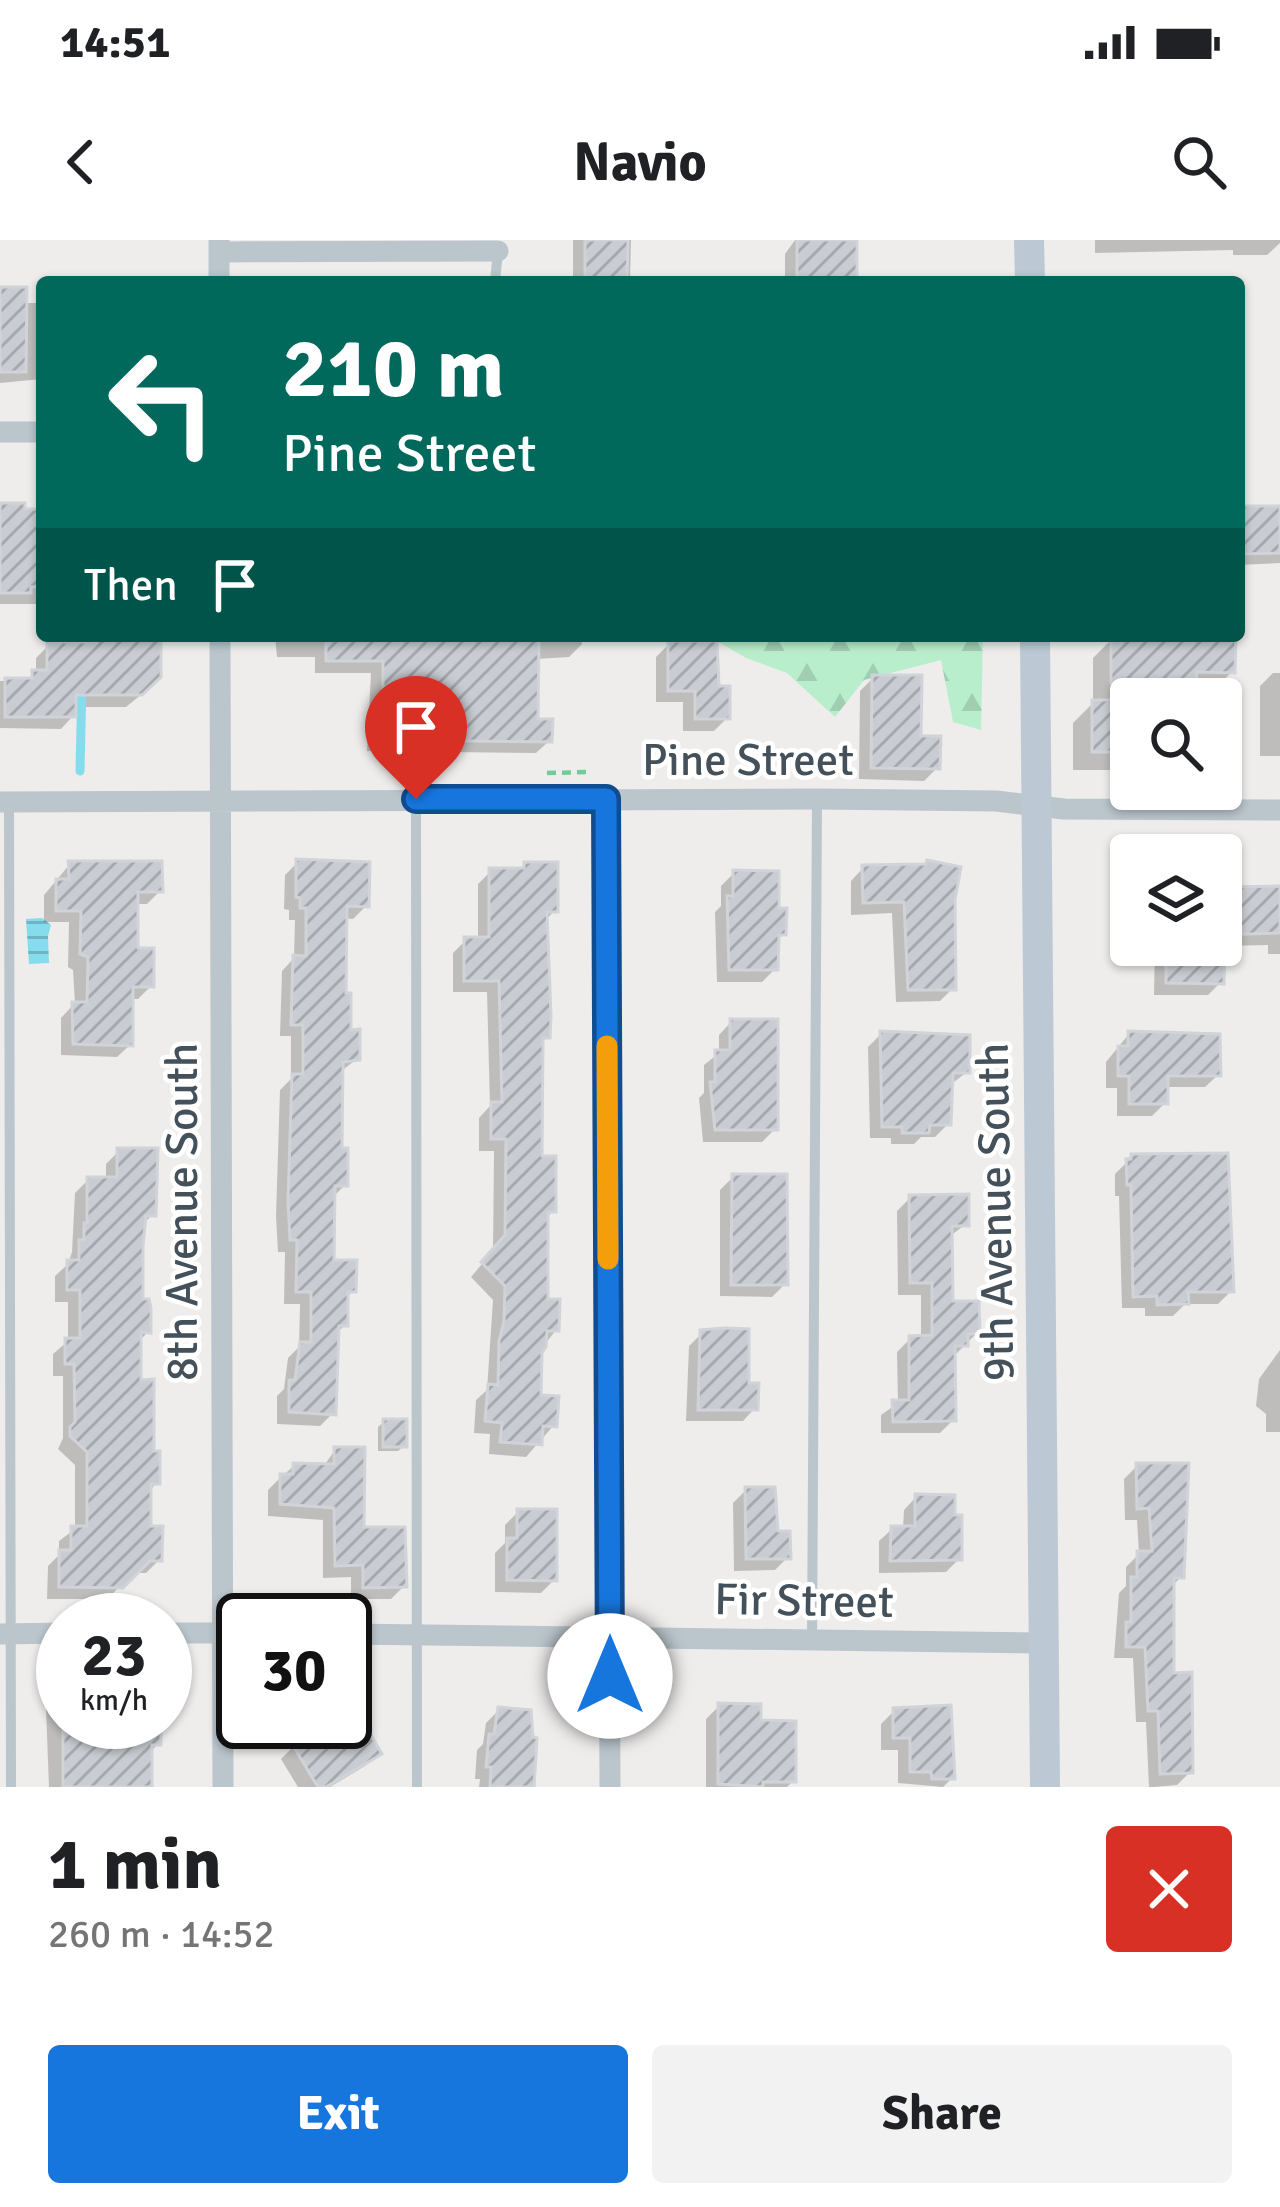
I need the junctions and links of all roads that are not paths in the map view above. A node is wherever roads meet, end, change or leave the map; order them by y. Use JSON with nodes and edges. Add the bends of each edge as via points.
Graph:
{"nodes":[{"id":1,"x":1029,"y":240,"type":"edge"},
{"id":2,"x":219,"y":246,"type":"edge"},
{"id":3,"x":497,"y":251,"type":"joint"},
{"id":4,"x":495,"y":276,"type":"edge"},
{"id":5,"x":1030,"y":276,"type":"edge"},
{"id":6,"x":0,"y":432,"type":"edge"},
{"id":7,"x":36,"y":432,"type":"edge"},
{"id":8,"x":220,"y":642,"type":"edge"},
{"id":9,"x":1035,"y":642,"type":"edge"},
{"id":10,"x":416,"y":799,"type":"junction"},
{"id":11,"x":606,"y":799,"type":"junction"},
{"id":12,"x":817,"y":799,"type":"junction"},
{"id":13,"x":220,"y":801,"type":"junction"},
{"id":14,"x":4,"y":802,"type":"edge"},
{"id":15,"x":1038,"y":806,"type":"junction"},
{"id":16,"x":1280,"y":810,"type":"edge"},
{"id":17,"x":232,"y":1593,"type":"edge"},
{"id":18,"x":7,"y":1634,"type":"edge"},
{"id":19,"x":372,"y":1635,"type":"edge"},
{"id":20,"x":416,"y":1636,"type":"junction"},
{"id":21,"x":610,"y":1638,"type":"junction"},
{"id":22,"x":812,"y":1640,"type":"junction"},
{"id":23,"x":1045,"y":1643,"type":"junction"},
{"id":24,"x":225,"y":1749,"type":"edge"},
{"id":25,"x":10,"y":1787,"type":"edge"},
{"id":26,"x":223,"y":1787,"type":"edge"},
{"id":27,"x":416,"y":1787,"type":"edge"},
{"id":28,"x":610,"y":1787,"type":"edge"},
{"id":29,"x":1045,"y":1787,"type":"edge"}],
"edges":[{"from":1,"to":5,"type":"main road"},
{"from":2,"to":3,"type":"street"},
{"from":3,"to":4,"type":"lane"},
{"from":6,"to":7,"type":"street"},
{"from":8,"to":13,"type":"street","name":"8th Avenue South"},
{"from":9,"to":15,"type":"main road","name":"9th Avenue South"},
{"from":10,"to":11,"type":"street","name":"Pine Street"},
{"from":10,"to":13,"type":"street","name":"Pine Street"},
{"from":10,"to":20,"type":"lane"},
{"from":11,"to":12,"type":"street","name":"Pine Street"},
{"from":11,"to":21,"type":"street"},
{"from":12,"to":15,"type":"street","name":"Pine Street"},
{"from":12,"to":22,"type":"lane"},
{"from":13,"to":14,"type":"street","name":"Pine Street"},
{"from":13,"to":17,"type":"street","name":"8th Avenue South"},
{"from":14,"to":18,"type":"lane"},
{"from":15,"to":16,"type":"street","name":"Pine Street"},
{"from":15,"to":23,"type":"main road","name":"9th Avenue South"},
{"from":18,"to":25,"type":"lane"},
{"from":19,"to":20,"type":"street","name":"Fir Street"},
{"from":20,"to":21,"type":"street","name":"Fir Street"},
{"from":20,"to":27,"type":"lane"},
{"from":21,"to":22,"type":"street","name":"Fir Street"},
{"from":21,"to":28,"type":"street"},
{"from":22,"to":23,"type":"street","name":"Fir Street"},
{"from":23,"to":29,"type":"main road","name":"9th Avenue South"},
{"from":24,"to":26,"type":"street","name":"8th Avenue South"}]}
